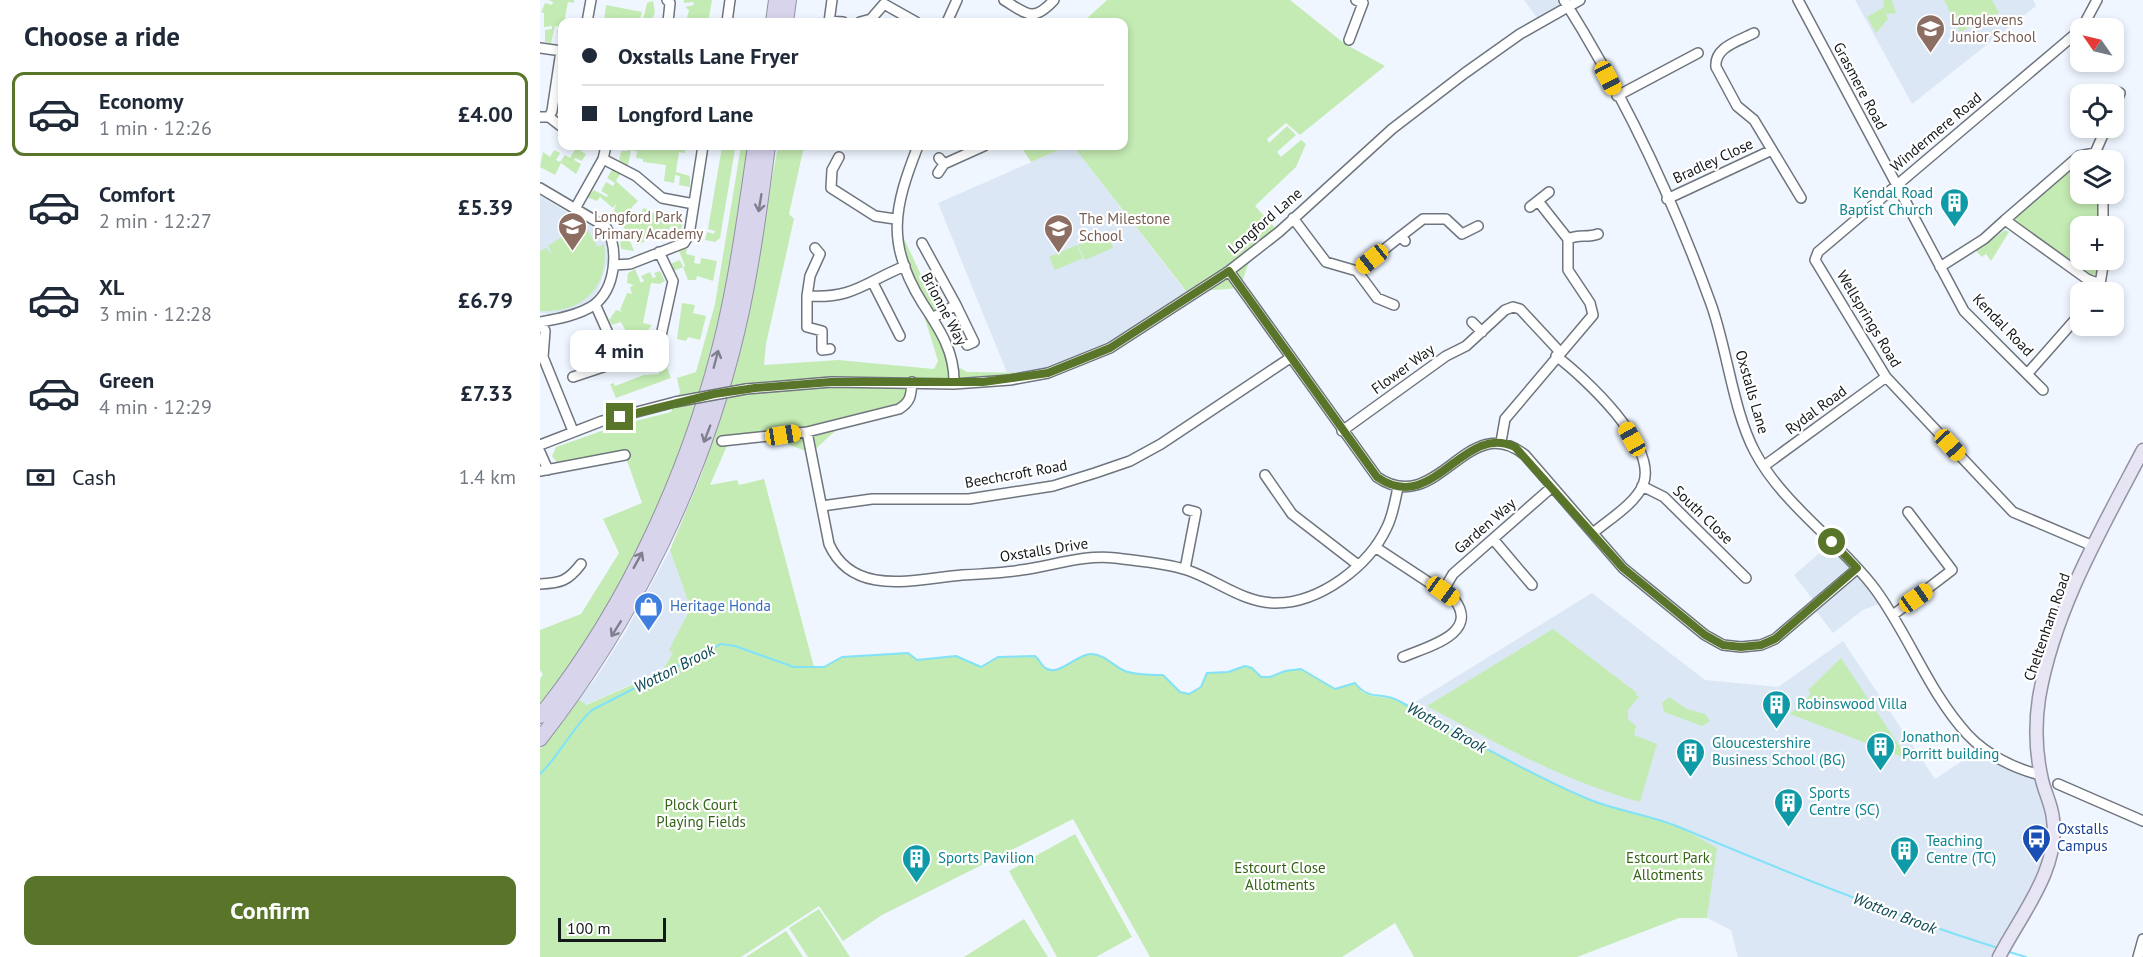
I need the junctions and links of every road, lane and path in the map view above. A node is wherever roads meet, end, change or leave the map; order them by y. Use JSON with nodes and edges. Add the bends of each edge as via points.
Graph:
{"nodes":[{"id":1,"x":591,"y":0,"type":"edge"},
{"id":2,"x":667,"y":0,"type":"edge"},
{"id":3,"x":730,"y":0,"type":"edge"},
{"id":4,"x":776,"y":0,"type":"edge"},
{"id":5,"x":789,"y":0,"type":"edge"},
{"id":6,"x":832,"y":0,"type":"edge"},
{"id":7,"x":957,"y":0,"type":"edge"},
{"id":8,"x":1004,"y":0,"type":"edge"},
{"id":9,"x":1054,"y":0,"type":"edge"},
{"id":10,"x":1580,"y":0,"type":"edge"},
{"id":11,"x":1798,"y":0,"type":"edge"},
{"id":12,"x":2097,"y":0,"type":"edge"},
{"id":13,"x":1361,"y":1,"type":"edge"},
{"id":14,"x":885,"y":2,"type":"edge"},
{"id":15,"x":1566,"y":3,"type":"edge"},
{"id":16,"x":588,"y":18,"type":"edge"},
{"id":17,"x":668,"y":18,"type":"edge"},
{"id":18,"x":728,"y":18,"type":"edge"},
{"id":19,"x":774,"y":18,"type":"edge"},
{"id":20,"x":787,"y":18,"type":"edge"},
{"id":21,"x":830,"y":18,"type":"edge"},
{"id":22,"x":873,"y":18,"type":"edge"},
{"id":23,"x":910,"y":18,"type":"edge"},
{"id":24,"x":949,"y":18,"type":"edge"},
{"id":25,"x":1026,"y":18,"type":"edge"},
{"id":26,"x":2087,"y":18,"type":"edge"},
{"id":27,"x":1752,"y":37,"type":"dead end"},
{"id":28,"x":2070,"y":38,"type":"edge"},
{"id":29,"x":1349,"y":40,"type":"dead end"},
{"id":30,"x":540,"y":48,"type":"edge"},
{"id":31,"x":558,"y":50,"type":"edge"},
{"id":32,"x":1695,"y":58,"type":"dead end"},
{"id":33,"x":558,"y":75,"type":"edge"},
{"id":34,"x":1617,"y":96,"type":"junction"},
{"id":35,"x":544,"y":117,"type":"edge"},
{"id":36,"x":558,"y":126,"type":"edge"},
{"id":37,"x":605,"y":150,"type":"edge"},
{"id":38,"x":702,"y":150,"type":"edge"},
{"id":39,"x":754,"y":150,"type":"edge"},
{"id":40,"x":767,"y":150,"type":"edge"},
{"id":41,"x":916,"y":150,"type":"edge"},
{"id":42,"x":973,"y":150,"type":"edge"},
{"id":43,"x":1772,"y":150,"type":"junction"},
{"id":44,"x":603,"y":159,"type":"junction"},
{"id":45,"x":840,"y":161,"type":"dead end"},
{"id":46,"x":2070,"y":164,"type":"edge"},
{"id":47,"x":938,"y":173,"type":"dead end"},
{"id":48,"x":1896,"y":185,"type":"junction"},
{"id":49,"x":540,"y":188,"type":"edge"},
{"id":50,"x":1549,"y":192,"type":"dead end"},
{"id":51,"x":1795,"y":195,"type":"dead end"},
{"id":52,"x":1667,"y":199,"type":"junction"},
{"id":53,"x":694,"y":204,"type":"junction"},
{"id":54,"x":576,"y":207,"type":"junction"},
{"id":55,"x":1293,"y":218,"type":"junction"},
{"id":56,"x":895,"y":219,"type":"junction"},
{"id":57,"x":2005,"y":220,"type":"junction"},
{"id":58,"x":1478,"y":226,"type":"dead end"},
{"id":59,"x":1599,"y":234,"type":"dead end"},
{"id":60,"x":1568,"y":239,"type":"junction"},
{"id":61,"x":922,"y":243,"type":"dead end"},
{"id":62,"x":659,"y":252,"type":"junction"},
{"id":63,"x":821,"y":252,"type":"dead end"},
{"id":64,"x":1815,"y":260,"type":"joint"},
{"id":65,"x":615,"y":264,"type":"junction"},
{"id":66,"x":905,"y":266,"type":"junction"},
{"id":67,"x":1940,"y":267,"type":"junction"},
{"id":68,"x":1229,"y":271,"type":"junction"},
{"id":69,"x":1357,"y":271,"type":"junction"},
{"id":70,"x":2090,"y":282,"type":"edge"},
{"id":71,"x":873,"y":283,"type":"junction"},
{"id":72,"x":807,"y":296,"type":"junction"},
{"id":73,"x":594,"y":304,"type":"junction"},
{"id":74,"x":956,"y":304,"type":"junction"},
{"id":75,"x":1394,"y":305,"type":"dead end"},
{"id":76,"x":565,"y":317,"type":"junction"},
{"id":77,"x":932,"y":318,"type":"junction"},
{"id":78,"x":540,"y":322,"type":"edge"},
{"id":79,"x":1472,"y":322,"type":"dead end"},
{"id":80,"x":2070,"y":327,"type":"edge"},
{"id":81,"x":1482,"y":332,"type":"junction"},
{"id":82,"x":894,"y":334,"type":"dead end"},
{"id":83,"x":542,"y":337,"type":"edge"},
{"id":84,"x":974,"y":342,"type":"dead end"},
{"id":85,"x":582,"y":349,"type":"dead end"},
{"id":86,"x":822,"y":350,"type":"dead end"},
{"id":87,"x":1558,"y":354,"type":"junction"},
{"id":88,"x":542,"y":355,"type":"edge"},
{"id":89,"x":1290,"y":358,"type":"junction"},
{"id":90,"x":620,"y":360,"type":"junction"},
{"id":91,"x":591,"y":371,"type":"junction"},
{"id":92,"x":2028,"y":373,"type":"junction"},
{"id":93,"x":573,"y":377,"type":"dead end"},
{"id":94,"x":1886,"y":377,"type":"junction"},
{"id":95,"x":912,"y":382,"type":"junction"},
{"id":96,"x":954,"y":384,"type":"junction"},
{"id":97,"x":2043,"y":390,"type":"dead end"},
{"id":98,"x":1342,"y":431,"type":"junction"},
{"id":99,"x":573,"y":432,"type":"junction"},
{"id":100,"x":807,"y":432,"type":"junction"},
{"id":101,"x":722,"y":441,"type":"dead end"},
{"id":102,"x":1501,"y":442,"type":"junction"},
{"id":103,"x":540,"y":445,"type":"edge"},
{"id":104,"x":2143,"y":450,"type":"edge"},
{"id":105,"x":540,"y":452,"type":"edge"},
{"id":106,"x":625,"y":455,"type":"dead end"},
{"id":107,"x":1764,"y":466,"type":"junction"},
{"id":108,"x":544,"y":470,"type":"edge"},
{"id":109,"x":1261,"y":474,"type":"dead end"},
{"id":110,"x":1642,"y":486,"type":"junction"},
{"id":111,"x":1552,"y":487,"type":"junction"},
{"id":112,"x":1398,"y":488,"type":"junction"},
{"id":113,"x":822,"y":506,"type":"junction"},
{"id":114,"x":1188,"y":510,"type":"dead end"},
{"id":115,"x":1908,"y":512,"type":"dead end"},
{"id":116,"x":1593,"y":533,"type":"junction"},
{"id":117,"x":1493,"y":538,"type":"junction"},
{"id":118,"x":2093,"y":546,"type":"junction"},
{"id":119,"x":1375,"y":547,"type":"junction"},
{"id":120,"x":1358,"y":565,"type":"junction"},
{"id":121,"x":1857,"y":568,"type":"junction"},
{"id":122,"x":1185,"y":569,"type":"junction"},
{"id":123,"x":580,"y":570,"type":"dead end"},
{"id":124,"x":1746,"y":578,"type":"dead end"},
{"id":125,"x":540,"y":584,"type":"edge"},
{"id":126,"x":1532,"y":585,"type":"dead end"},
{"id":127,"x":1443,"y":591,"type":"junction"},
{"id":128,"x":1893,"y":615,"type":"junction"},
{"id":129,"x":1414,"y":663,"type":"dead end"},
{"id":130,"x":540,"y":716,"type":"edge"},
{"id":131,"x":540,"y":739,"type":"edge"},
{"id":132,"x":2041,"y":775,"type":"junction"},
{"id":133,"x":2058,"y":784,"type":"dead end"},
{"id":134,"x":2143,"y":821,"type":"edge"},
{"id":135,"x":2143,"y":939,"type":"edge"},
{"id":136,"x":2002,"y":953,"type":"edge"},
{"id":137,"x":2138,"y":957,"type":"edge"}],
"edges":[{"from":1,"to":16,"type":"street"},
{"from":2,"to":17,"type":"street"},
{"from":3,"to":18,"type":"street"},
{"from":4,"to":19,"type":"highway"},
{"from":5,"to":20,"type":"highway"},
{"from":6,"to":21,"type":"street"},
{"from":7,"to":24,"type":"street"},
{"from":8,"to":25,"type":"street"},
{"from":9,"to":25,"type":"street","via":[[1043,13]]},
{"from":10,"to":15,"type":"street","name":"Longford Lane"},
{"from":11,"to":48,"type":"street","name":"Grasmere Road"},
{"from":12,"to":26,"type":"street","name":"Windermere Road"},
{"from":13,"to":29,"type":"street"},
{"from":14,"to":22,"type":"street"},
{"from":14,"to":23,"type":"street"},
{"from":15,"to":34,"type":"street","name":"Oxstalls Lane"},
{"from":15,"to":55,"type":"street","name":"Longford Lane","via":[[1439,93]]},
{"from":27,"to":43,"type":"street","name":"Bradley Close","via":[[1719,51],[1716,67],[1737,106],[1754,120]]},
{"from":28,"to":48,"type":"street","name":"Windermere Road"},
{"from":30,"to":31,"type":"street"},
{"from":32,"to":34,"type":"street"},
{"from":33,"to":35,"type":"street","via":[[552,111]]},
{"from":34,"to":52,"type":"street","name":"Oxstalls Lane"},
{"from":35,"to":36,"type":"street"},
{"from":37,"to":44,"type":"street"},
{"from":38,"to":53,"type":"street"},
{"from":130,"to":39,"type":"highway","one_way":true,"via":[[603,624],[646,548],[678,474],[724,330]]},
{"from":40,"to":131,"type":"highway","one_way":true,"via":[[738,329],[713,419],[693,471],[649,570],[619,625]]},
{"from":41,"to":56,"type":"street","name":"Brionne Way","via":[[900,190]]},
{"from":42,"to":47,"type":"street","via":[[942,161]]},
{"from":43,"to":51,"type":"street","name":"Bradley Close"},
{"from":43,"to":52,"type":"street","name":"Bradley Close"},
{"from":44,"to":53,"type":"street","via":[[636,176],[662,198]]},
{"from":44,"to":54,"type":"street"},
{"from":45,"to":56,"type":"street","via":[[832,170],[829,190],[875,216]]},
{"from":46,"to":57,"type":"street"},
{"from":48,"to":64,"type":"street","name":"Windermere Road","via":[[1818,252]]},
{"from":48,"to":67,"type":"street","name":"Kendal Road"},
{"from":49,"to":54,"type":"street"},
{"from":50,"to":60,"type":"street","via":[[1534,204]]},
{"from":52,"to":107,"type":"street","name":"Oxstalls Lane","via":[[1712,307],[1748,433]]},
{"from":53,"to":62,"type":"street","via":[[684,243]]},
{"from":54,"to":65,"type":"street","via":[[606,227],[612,237]]},
{"from":55,"to":68,"type":"street","name":"Longford Lane"},
{"from":55,"to":69,"type":"street","via":[[1326,262]]},
{"from":56,"to":66,"type":"street","name":"Brionne Way"},
{"from":57,"to":67,"type":"street"},
{"from":57,"to":70,"type":"street"},
{"from":58,"to":69,"type":"street","via":[[1460,238],[1447,216],[1423,219]]},
{"from":59,"to":60,"type":"street"},
{"from":60,"to":87,"type":"street","via":[[1568,270],[1593,312],[1591,320]]},
{"from":61,"to":74,"type":"street"},
{"from":62,"to":65,"type":"street","via":[[623,266]]},
{"from":62,"to":90,"type":"street","via":[[673,281],[659,345]]},
{"from":63,"to":72,"type":"street","via":[[810,276]]},
{"from":64,"to":94,"type":"street","name":"Wellsprings Road"},
{"from":65,"to":73,"type":"street"},
{"from":66,"to":71,"type":"street"},
{"from":66,"to":77,"type":"street","name":"Brionne Way"},
{"from":67,"to":92,"type":"street","name":"Kendal Road","via":[[1964,311]]},
{"from":68,"to":89,"type":"street"},
{"from":68,"to":96,"type":"street","name":"Longford Lane","via":[[1144,328],[1078,363],[1039,375]]},
{"from":69,"to":75,"type":"street","via":[[1377,298]]},
{"from":71,"to":72,"type":"street","via":[[832,298]]},
{"from":71,"to":82,"type":"street"},
{"from":72,"to":86,"type":"street","via":[[802,328],[822,332]]},
{"from":73,"to":76,"type":"street"},
{"from":73,"to":90,"type":"street"},
{"from":74,"to":77,"type":"street"},
{"from":74,"to":84,"type":"street"},
{"from":76,"to":78,"type":"street"},
{"from":76,"to":83,"type":"street"},
{"from":77,"to":96,"type":"street","name":"Brionne Way","via":[[948,343],[955,365]]},
{"from":78,"to":83,"type":"street"},
{"from":79,"to":81,"type":"street"},
{"from":80,"to":92,"type":"street","name":"Kendal Road"},
{"from":81,"to":87,"type":"street","name":"Flower Way","via":[[1504,310],[1520,309]]},
{"from":81,"to":98,"type":"street","name":"Flower Way"},
{"from":83,"to":88,"type":"street"},
{"from":85,"to":91,"type":"street"},
{"from":87,"to":102,"type":"street","via":[[1505,419]]},
{"from":87,"to":110,"type":"street","via":[[1624,424],[1641,454],[1646,475]]},
{"from":88,"to":99,"type":"street"},
{"from":89,"to":98,"type":"street"},
{"from":89,"to":113,"type":"street","name":"Beechcroft Road","via":[[1161,444],[1130,461],[1095,473],[1053,486],[969,499],[865,500]]},
{"from":90,"to":91,"type":"street"},
{"from":91,"to":93,"type":"street"},
{"from":92,"to":97,"type":"street","name":"Kendal Road"},
{"from":94,"to":107,"type":"street","name":"Rydal Road"},
{"from":94,"to":118,"type":"street","name":"Wellsprings Road","via":[[2013,512]]},
{"from":95,"to":96,"type":"street","name":"Longford Lane"},
{"from":95,"to":99,"type":"street","name":"Longford Lane","bridge":true,"via":[[831,382],[746,389],[675,402]]},
{"from":95,"to":100,"type":"street","via":[[911,397],[899,410]]},
{"from":98,"to":112,"type":"street","via":[[1369,469]]},
{"from":99,"to":103,"type":"street","name":"Longford Lane"},
{"from":100,"to":101,"type":"street"},
{"from":100,"to":113,"type":"street","name":"Oxstalls Drive"},
{"from":102,"to":111,"type":"street","via":[[1525,455]]},
{"from":102,"to":112,"type":"street","via":[[1477,447],[1428,482]]},
{"from":104,"to":118,"type":"main road","name":"Cheltenham Road"},
{"from":105,"to":108,"type":"street"},
{"from":106,"to":108,"type":"street","via":[[610,454]]},
{"from":107,"to":121,"type":"street","name":"Oxstalls Lane"},
{"from":109,"to":120,"type":"street","via":[[1292,514]]},
{"from":110,"to":116,"type":"street","via":[[1637,495]]},
{"from":110,"to":124,"type":"street","name":"South Close","via":[[1664,496],[1735,573]]},
{"from":111,"to":116,"type":"street"},
{"from":111,"to":117,"type":"street","name":"Garden Way"},
{"from":112,"to":119,"type":"street","name":"Oxstalls Drive","via":[[1388,525]]},
{"from":113,"to":122,"type":"street","name":"Oxstalls Drive","via":[[836,558],[864,579],[883,582],[997,573],[1094,557]]},
{"from":114,"to":122,"type":"street","via":[[1196,512]]},
{"from":115,"to":128,"type":"street","via":[[1956,568]]},
{"from":116,"to":121,"type":"street","via":[[1623,568],[1705,635],[1723,645],[1761,645],[1775,639]]},
{"from":117,"to":126,"type":"street"},
{"from":117,"to":127,"type":"street","name":"Garden Way","via":[[1453,574]]},
{"from":118,"to":132,"type":"main road","name":"Cheltenham Road","via":[[2055,639],[2040,696],[2036,720]]},
{"from":119,"to":120,"type":"street","name":"Oxstalls Drive"},
{"from":119,"to":127,"type":"street"},
{"from":120,"to":122,"type":"street","name":"Oxstalls Drive","via":[[1315,594],[1275,603],[1253,600]]},
{"from":121,"to":128,"type":"street","name":"Oxstalls Lane"},
{"from":123,"to":125,"type":"street","via":[[562,583]]},
{"from":127,"to":129,"type":"street","via":[[1461,611],[1457,630],[1407,655]]},
{"from":128,"to":132,"type":"street","name":"Oxstalls Lane","via":[[1944,702],[1970,736],[2022,771]]},
{"from":132,"to":136,"type":"main road","name":"Cheltenham Road","via":[[2054,819],[2053,845],[2035,897]]},
{"from":133,"to":134,"type":"street"},
{"from":135,"to":137,"type":"street"}]}
